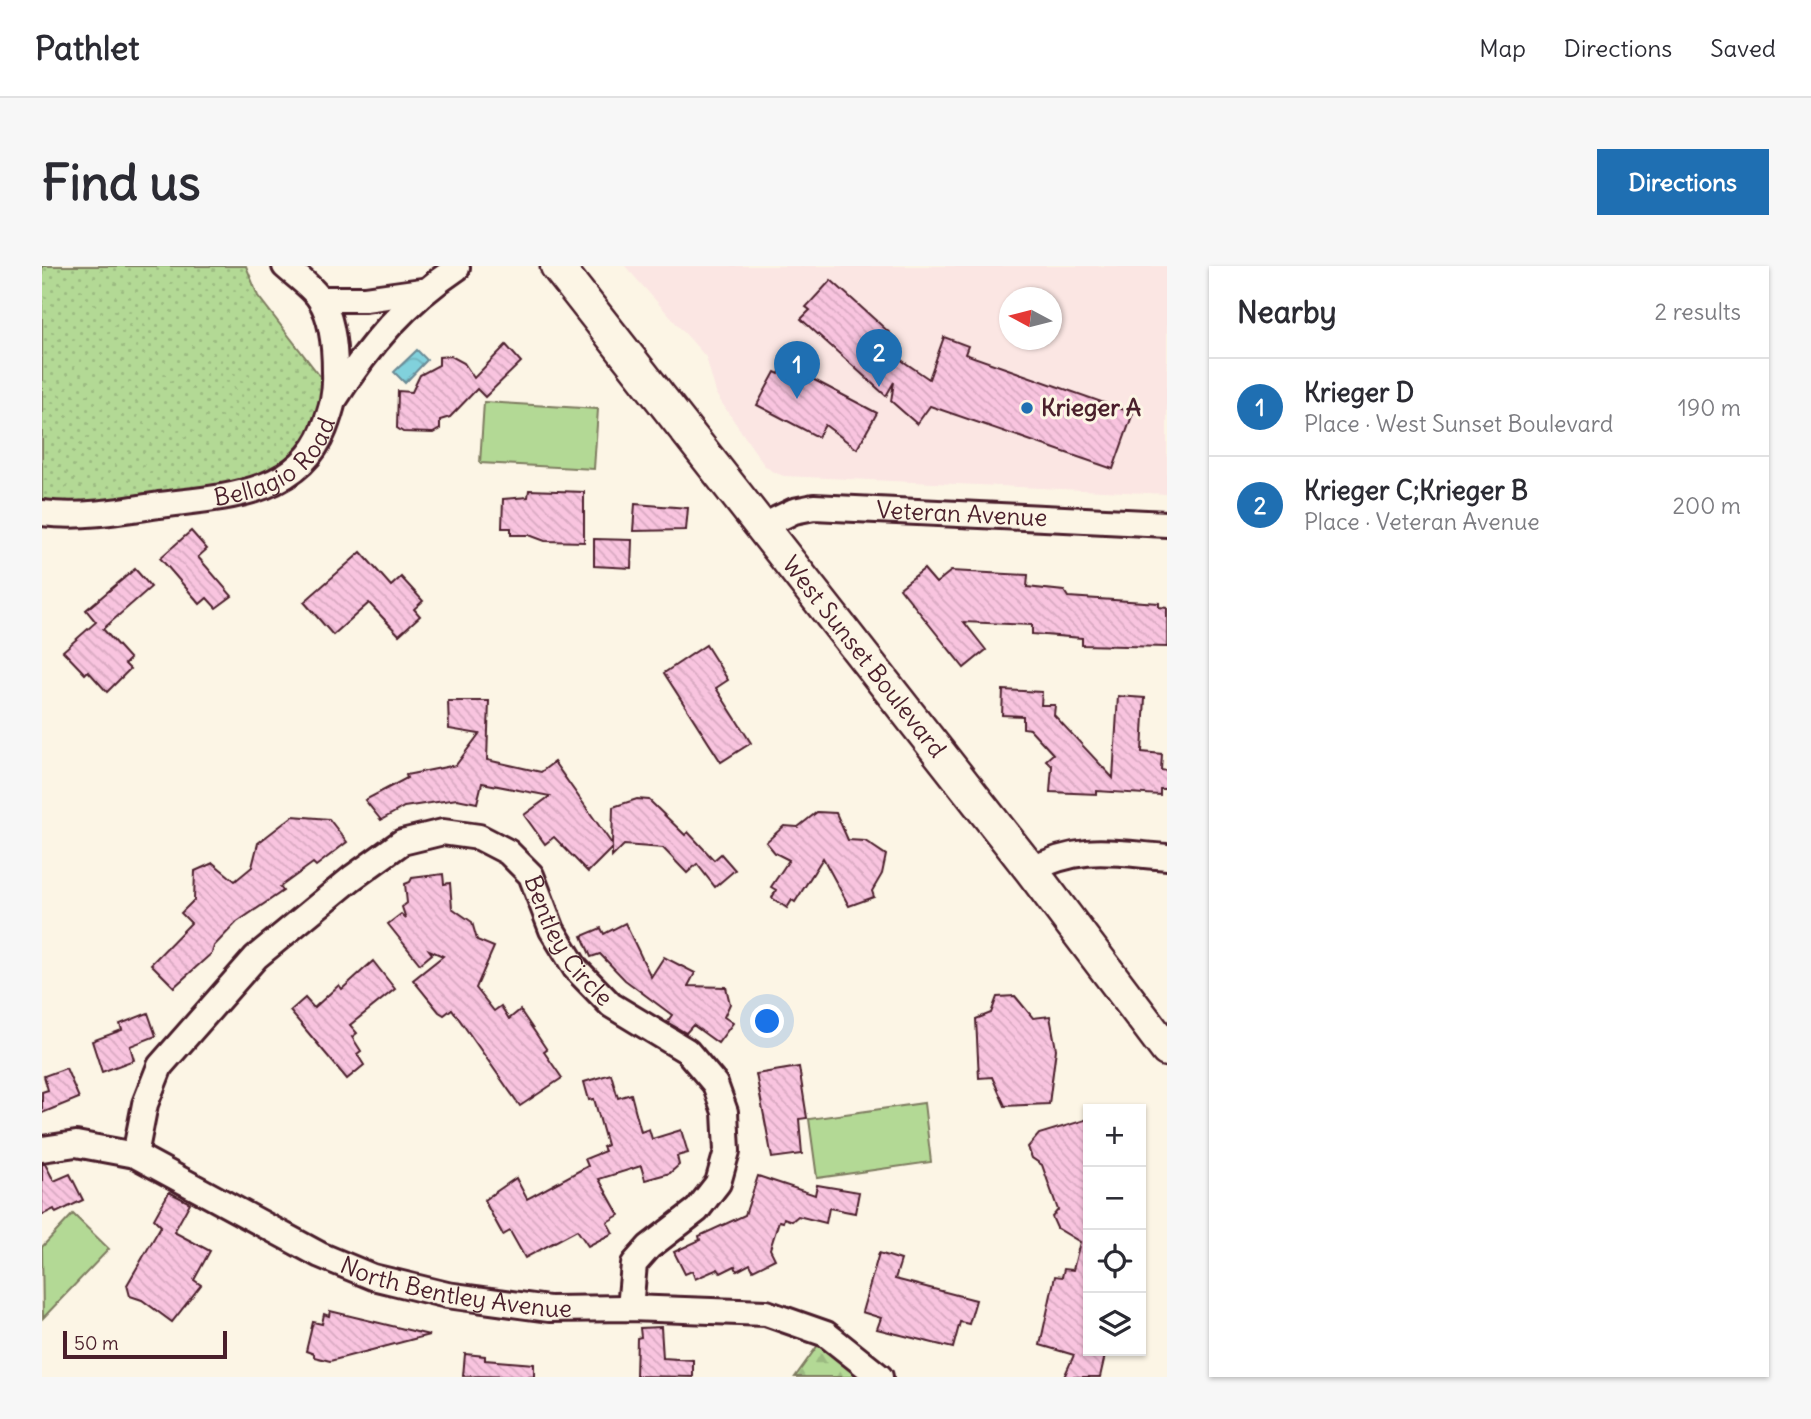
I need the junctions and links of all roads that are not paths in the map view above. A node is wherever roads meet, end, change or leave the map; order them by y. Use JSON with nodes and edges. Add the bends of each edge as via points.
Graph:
{"nodes":[{"id":1,"x":285,"y":266,"type":"edge"},
{"id":2,"x":557,"y":266,"type":"edge"},
{"id":3,"x":459,"y":267,"type":"edge"},
{"id":4,"x":422,"y":291,"type":"junction"},
{"id":5,"x":320,"y":299,"type":"junction"},
{"id":6,"x":336,"y":397,"type":"junction"},
{"id":7,"x":42,"y":513,"type":"edge"},
{"id":8,"x":1167,"y":524,"type":"edge"},
{"id":9,"x":761,"y":527,"type":"junction"},
{"id":10,"x":1167,"y":857,"type":"edge"},
{"id":11,"x":1031,"y":870,"type":"junction"},
{"id":12,"x":1167,"y":1050,"type":"edge"},
{"id":13,"x":42,"y":1149,"type":"edge"},
{"id":14,"x":135,"y":1155,"type":"junction"},
{"id":15,"x":631,"y":1308,"type":"junction"},
{"id":16,"x":880,"y":1377,"type":"edge"}],
"edges":[{"from":1,"to":5,"type":"street","name":"Bellagio Road"},
{"from":2,"to":9,"type":"main road","name":"West Sunset Boulevard"},
{"from":3,"to":4,"type":"street"},
{"from":4,"to":5,"type":"street","via":[[365,299]]},
{"from":4,"to":6,"type":"street","via":[[360,359]]},
{"from":5,"to":6,"type":"street","name":"Bellagio Road","via":[[331,329]]},
{"from":6,"to":7,"type":"street","name":"Bellagio Road","via":[[311,454],[292,472],[256,490],[104,513]]},
{"from":8,"to":9,"type":"street","name":"Veteran Avenue","via":[[814,507]]},
{"from":9,"to":11,"type":"main road","name":"West Sunset Boulevard"},
{"from":10,"to":11,"type":"street","via":[[1078,852]]},
{"from":11,"to":12,"type":"main road","name":"West Sunset Boulevard"},
{"from":13,"to":14,"type":"street","name":"North Bentley Avenue","via":[[76,1144]]},
{"from":14,"to":15,"type":"street","name":"North Bentley Avenue","via":[[320,1255],[373,1277],[447,1295],[548,1309]]},
{"from":14,"to":15,"type":"street","name":"Bentley Circle","via":[[145,1104],[160,1066],[256,957],[402,842],[443,832],[479,837],[508,852],[531,875],[552,930],[576,969],[611,1005],[687,1051],[715,1084],[725,1112],[727,1151],[718,1183],[697,1210],[634,1264]]},
{"from":15,"to":16,"type":"street","name":"North Bentley Avenue","via":[[766,1313],[827,1334]]}]}
